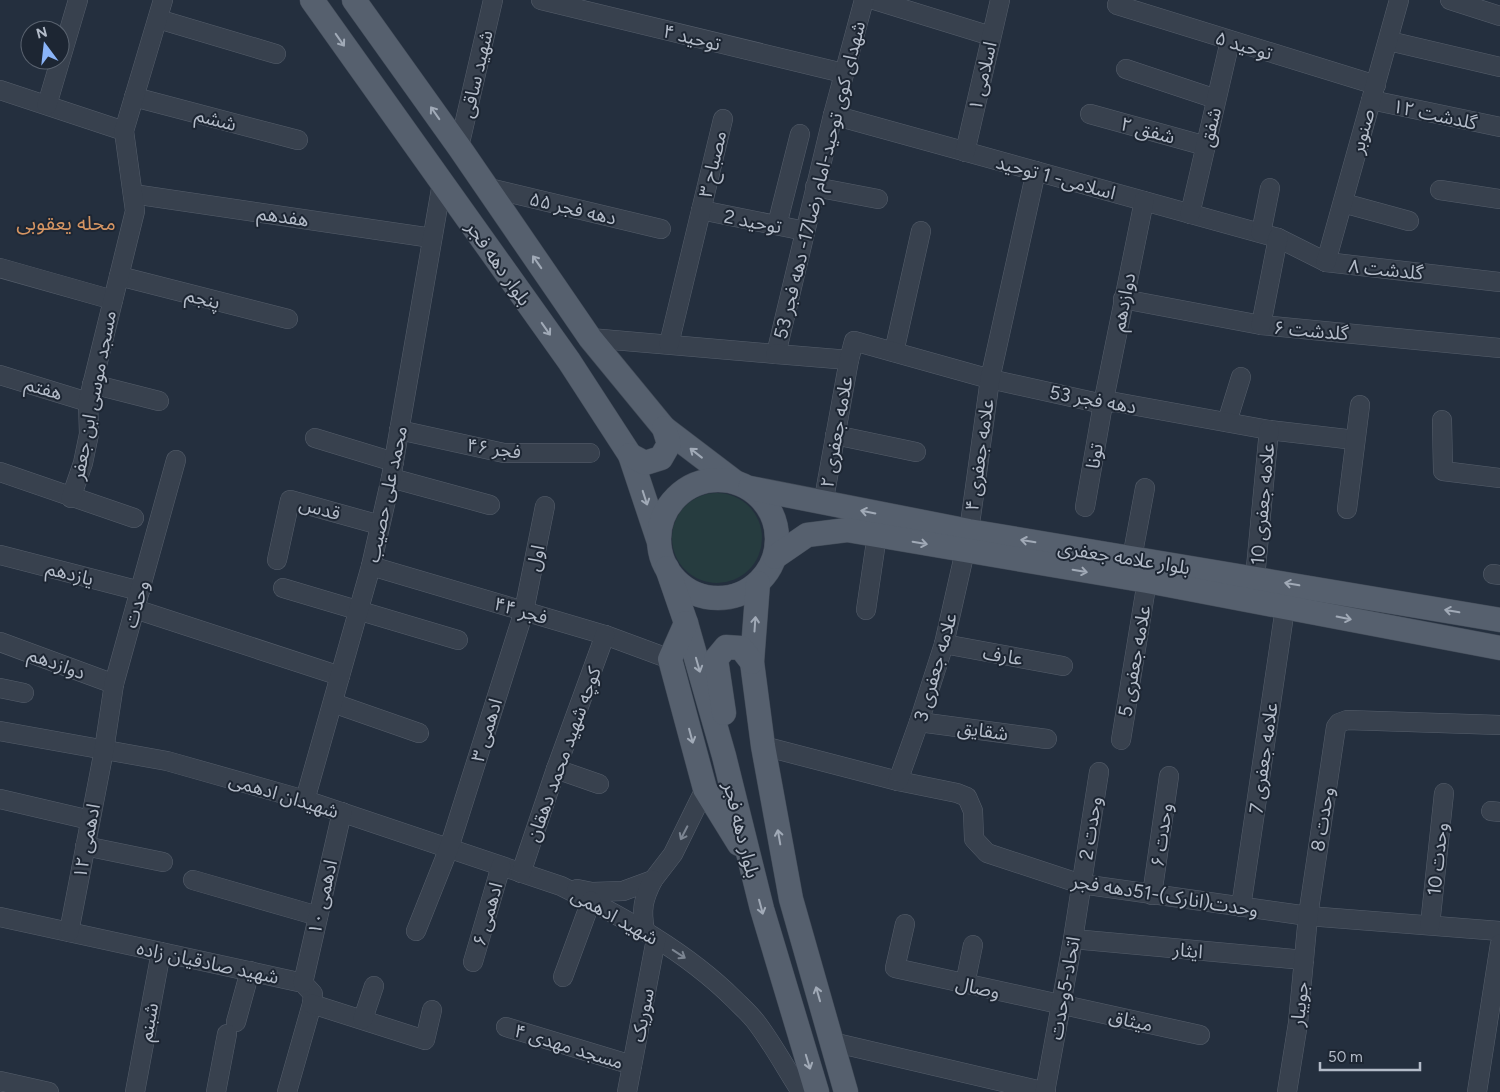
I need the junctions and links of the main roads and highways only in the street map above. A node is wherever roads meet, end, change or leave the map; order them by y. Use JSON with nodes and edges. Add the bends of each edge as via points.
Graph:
{"nodes":[{"id":1,"x":312,"y":0,"type":"edge"},
{"id":2,"x":354,"y":0,"type":"edge"},
{"id":3,"x":664,"y":428,"type":"junction"},
{"id":4,"x":630,"y":455,"type":"junction"},
{"id":5,"x":742,"y":485,"type":"junction"},
{"id":6,"x":658,"y":539,"type":"junction"},
{"id":7,"x":967,"y":541,"type":"junction"},
{"id":8,"x":775,"y":557,"type":"junction"},
{"id":9,"x":667,"y":568,"type":"junction"},
{"id":10,"x":1136,"y":573,"type":"junction"},
{"id":11,"x":758,"y":583,"type":"junction"},
{"id":12,"x":1500,"y":620,"type":"edge"},
{"id":13,"x":686,"y":623,"type":"junction"},
{"id":14,"x":1500,"y":648,"type":"edge"},
{"id":15,"x":752,"y":662,"type":"junction"},
{"id":16,"x":724,"y":756,"type":"junction"},
{"id":17,"x":750,"y":862,"type":"junction"},
{"id":18,"x":817,"y":1092,"type":"edge"},
{"id":19,"x":846,"y":1092,"type":"edge"}],
"edges":[{"from":1,"to":4,"type":"main road","name":"بلوار دهه فجر","one_way":true,"via":[[569,361]]},
{"from":3,"to":2,"type":"main road","name":"بلوار دهه فجر","one_way":true,"via":[[590,338]]},
{"from":3,"to":4,"type":"main road","via":[[669,444],[661,458],[645,462]]},
{"from":5,"to":3,"type":"main road","name":"بلوار دهه فجر","one_way":true},
{"from":4,"to":6,"type":"main road","name":"بلوار دهه فجر","one_way":true},
{"from":5,"to":6,"type":"main road","via":[[720,479],[689,487],[667,509]]},
{"from":7,"to":5,"type":"main road","name":"بلوار علامه جعفری","one_way":true},
{"from":5,"to":8,"type":"main road","via":[[762,498],[771,511],[778,542]]},
{"from":6,"to":9,"type":"main road"},
{"from":8,"to":7,"type":"main road","name":"بلوار علامه جعفری","one_way":true,"via":[[807,536],[847,530]]},
{"from":7,"to":10,"type":"main road","name":"بلوار علامه جعفری"},
{"from":8,"to":11,"type":"main road"},
{"from":9,"to":11,"type":"main road","via":[[688,590],[702,596],[732,596]]},
{"from":9,"to":13,"type":"main road","name":"بلوار دهه فجر"},
{"from":12,"to":10,"type":"main road","name":"بلوار علامه جعفری","one_way":true,"via":[[1255,578]]},
{"from":10,"to":14,"type":"main road","name":"بلوار علامه جعفری","one_way":true,"via":[[1286,608]]},
{"from":15,"to":11,"type":"main road","name":"بلوار دهه فجر","one_way":true},
{"from":13,"to":16,"type":"main road","name":"بلوار دهه فجر","one_way":true},
{"from":13,"to":17,"type":"main road","one_way":true,"via":[[670,659],[705,789]]},
{"from":15,"to":16,"type":"main road","via":[[741,648],[726,647],[716,659],[724,706]]},
{"from":19,"to":15,"type":"main road","name":"بلوار دهه فجر","one_way":true,"via":[[791,899],[763,746]]},
{"from":16,"to":17,"type":"main road","name":"بلوار دهه فجر"},
{"from":17,"to":18,"type":"main road","name":"بلوار دهه فجر","one_way":true}]}
